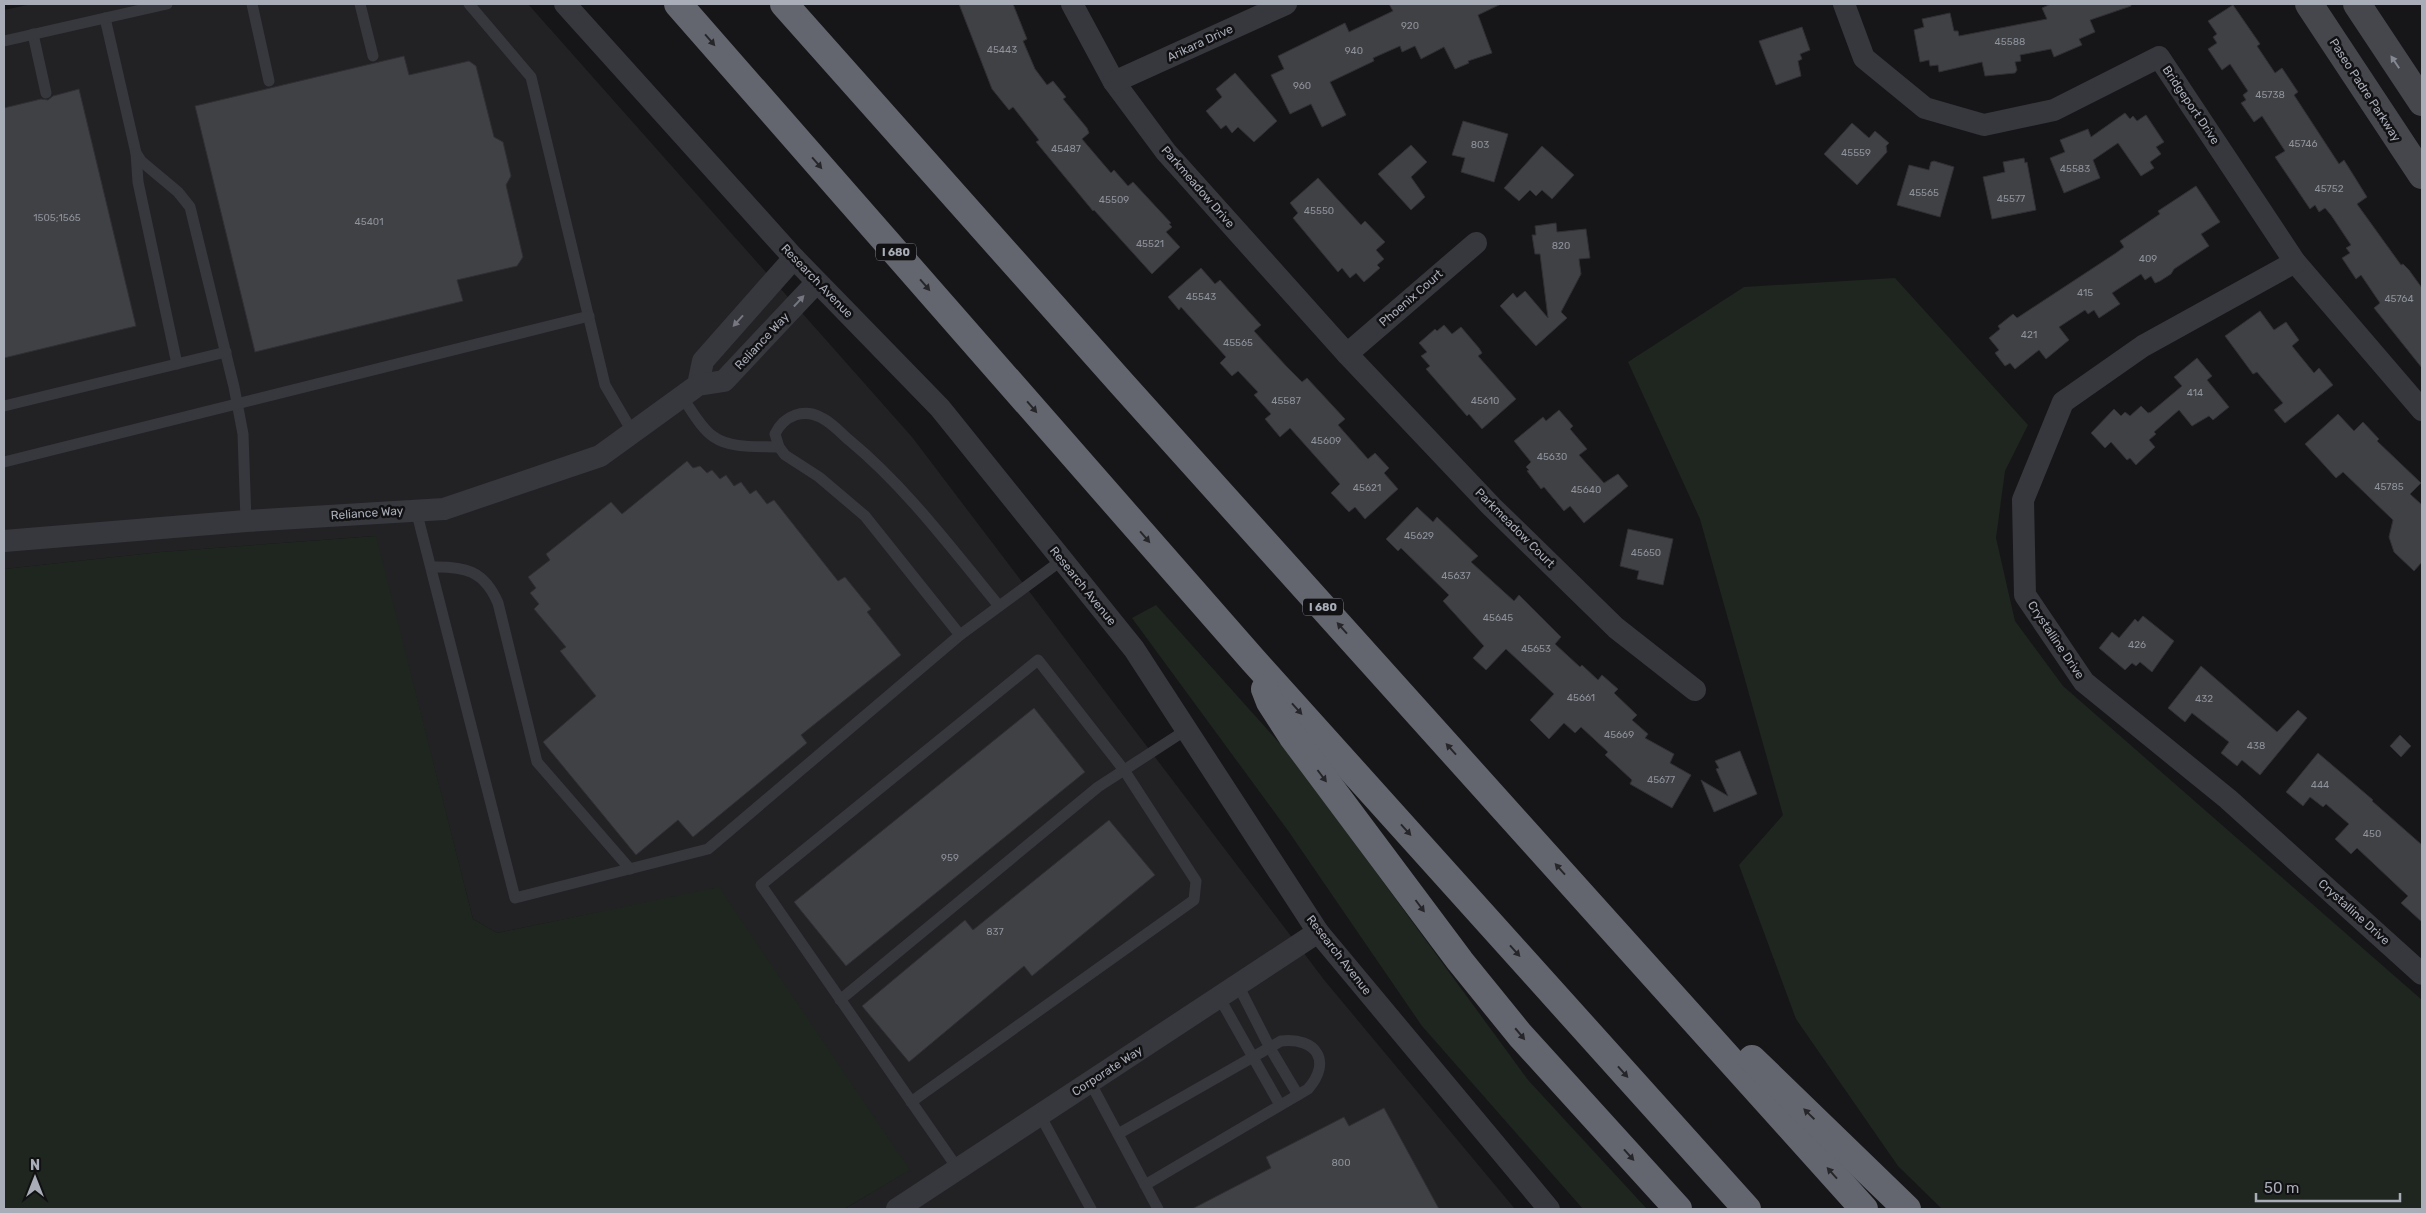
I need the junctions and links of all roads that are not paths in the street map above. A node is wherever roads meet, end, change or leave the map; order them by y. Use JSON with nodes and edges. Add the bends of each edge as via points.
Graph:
{"nodes":[{"id":1,"x":168,"y":4,"type":"edge"},
{"id":2,"x":252,"y":4,"type":"edge"},
{"id":3,"x":360,"y":4,"type":"edge"},
{"id":4,"x":469,"y":4,"type":"edge"},
{"id":5,"x":565,"y":4,"type":"edge"},
{"id":6,"x":678,"y":4,"type":"edge"},
{"id":7,"x":784,"y":4,"type":"edge"},
{"id":8,"x":1072,"y":4,"type":"edge"},
{"id":9,"x":1286,"y":4,"type":"edge"},
{"id":10,"x":1844,"y":4,"type":"edge"},
{"id":11,"x":2309,"y":4,"type":"edge"},
{"id":12,"x":2357,"y":4,"type":"edge"},
{"id":13,"x":105,"y":18,"type":"junction"},
{"id":14,"x":33,"y":34,"type":"junction"},
{"id":15,"x":4,"y":41,"type":"edge"},
{"id":16,"x":373,"y":56,"type":"dead end"},
{"id":17,"x":270,"y":81,"type":"dead end"},
{"id":18,"x":1114,"y":82,"type":"junction"},
{"id":19,"x":46,"y":93,"type":"dead end"},
{"id":20,"x":2422,"y":102,"type":"edge"},
{"id":21,"x":136,"y":152,"type":"junction"},
{"id":22,"x":2422,"y":175,"type":"edge"},
{"id":23,"x":1476,"y":243,"type":"dead end"},
{"id":24,"x":794,"y":258,"type":"junction"},
{"id":25,"x":2295,"y":262,"type":"junction"},
{"id":26,"x":817,"y":282,"type":"junction"},
{"id":27,"x":589,"y":316,"type":"junction"},
{"id":28,"x":226,"y":352,"type":"junction"},
{"id":29,"x":1347,"y":354,"type":"junction"},
{"id":30,"x":177,"y":364,"type":"junction"},
{"id":31,"x":690,"y":391,"type":"junction"},
{"id":32,"x":238,"y":404,"type":"junction"},
{"id":33,"x":4,"y":406,"type":"edge"},
{"id":34,"x":2422,"y":410,"type":"edge"},
{"id":35,"x":633,"y":433,"type":"junction"},
{"id":36,"x":779,"y":447,"type":"junction"},
{"id":37,"x":4,"y":462,"type":"edge"},
{"id":38,"x":416,"y":510,"type":"junction"},
{"id":39,"x":246,"y":521,"type":"junction"},
{"id":40,"x":4,"y":541,"type":"edge"},
{"id":41,"x":1062,"y":560,"type":"junction"},
{"id":42,"x":431,"y":567,"type":"junction"},
{"id":43,"x":999,"y":606,"type":"junction"},
{"id":44,"x":960,"y":635,"type":"junction"},
{"id":45,"x":1253,"y":660,"type":"junction"},
{"id":46,"x":1695,"y":690,"type":"dead end"},
{"id":47,"x":1186,"y":730,"type":"junction"},
{"id":48,"x":1124,"y":770,"type":"junction"},
{"id":49,"x":630,"y":869,"type":"junction"},
{"id":50,"x":1586,"y":898,"type":"junction"},
{"id":51,"x":1318,"y":932,"type":"junction"},
{"id":52,"x":2422,"y":974,"type":"edge"},
{"id":53,"x":1228,"y":991,"type":"junction"},
{"id":54,"x":840,"y":1000,"type":"junction"},
{"id":55,"x":1270,"y":1048,"type":"junction"},
{"id":56,"x":1253,"y":1058,"type":"junction"},
{"id":57,"x":1090,"y":1082,"type":"junction"},
{"id":58,"x":1298,"y":1095,"type":"junction"},
{"id":59,"x":911,"y":1102,"type":"junction"},
{"id":60,"x":1280,"y":1105,"type":"junction"},
{"id":61,"x":1040,"y":1115,"type":"junction"},
{"id":62,"x":1118,"y":1134,"type":"junction"},
{"id":63,"x":958,"y":1169,"type":"junction"},
{"id":64,"x":1145,"y":1184,"type":"junction"},
{"id":65,"x":897,"y":1209,"type":"edge"},
{"id":66,"x":1091,"y":1209,"type":"edge"},
{"id":67,"x":1158,"y":1209,"type":"edge"},
{"id":68,"x":1549,"y":1209,"type":"edge"},
{"id":69,"x":1678,"y":1209,"type":"edge"},
{"id":70,"x":1747,"y":1209,"type":"edge"},
{"id":71,"x":1864,"y":1209,"type":"edge"},
{"id":72,"x":1907,"y":1209,"type":"edge"}],
"edges":[{"from":1,"to":13,"type":"lane"},
{"from":2,"to":17,"type":"lane"},
{"from":3,"to":16,"type":"lane"},
{"from":4,"to":27,"type":"lane","via":[[531,77]]},
{"from":5,"to":24,"type":"street","name":"Research Avenue"},
{"from":6,"to":45,"type":"highway","number":"I 680","one_way":true},
{"from":50,"to":7,"type":"highway","number":"I 680","one_way":true},
{"from":8,"to":18,"type":"street","name":"Parkmeadow Drive"},
{"from":9,"to":18,"type":"street","name":"Arikara Drive"},
{"from":10,"to":25,"type":"street","name":"Bridgeport Drive","via":[[1864,58],[1925,108],[1984,125],[2054,110],[2159,57]]},
{"from":11,"to":22,"type":"main road","name":"Paseo Padre Parkway"},
{"from":20,"to":12,"type":"main road","one_way":true},
{"from":13,"to":14,"type":"lane"},
{"from":13,"to":21,"type":"lane"},
{"from":14,"to":15,"type":"lane"},
{"from":14,"to":19,"type":"lane"},
{"from":18,"to":29,"type":"street","name":"Parkmeadow Drive","via":[[1166,152]]},
{"from":21,"to":28,"type":"lane","via":[[141,162],[178,192],[190,207]]},
{"from":21,"to":30,"type":"lane","via":[[138,182]]},
{"from":23,"to":29,"type":"street","name":"Phoenix Court"},
{"from":24,"to":26,"type":"street","name":"Research Avenue"},
{"from":24,"to":31,"type":"street","one_way":true,"via":[[702,361]]},
{"from":25,"to":34,"type":"street","name":"Bridgeport Drive"},
{"from":25,"to":52,"type":"street","name":"Crystalline Drive","via":[[2143,346],[2062,402],[2024,500],[2026,596],[2084,682],[2228,799]]},
{"from":31,"to":26,"type":"street","name":"Reliance Way","one_way":true,"via":[[724,382]]},
{"from":26,"to":41,"type":"street","name":"Research Avenue","via":[[940,408]]},
{"from":27,"to":32,"type":"lane"},
{"from":27,"to":35,"type":"lane","via":[[605,385]]},
{"from":28,"to":30,"type":"lane"},
{"from":28,"to":32,"type":"lane"},
{"from":29,"to":46,"type":"street","name":"Parkmeadow Court","via":[[1492,507],[1609,621]]},
{"from":30,"to":33,"type":"lane"},
{"from":31,"to":35,"type":"street","name":"Reliance Way"},
{"from":31,"to":36,"type":"lane","via":[[713,436],[744,446]]},
{"from":32,"to":37,"type":"lane"},
{"from":32,"to":39,"type":"lane","via":[[243,434]]},
{"from":35,"to":38,"type":"street","name":"Reliance Way","via":[[600,456],[444,508]]},
{"from":36,"to":43,"type":"lane","via":[[775,434],[785,420],[805,413],[824,419],[870,458]]},
{"from":36,"to":44,"type":"lane","via":[[865,516]]},
{"from":38,"to":39,"type":"street","name":"Reliance Way"},
{"from":38,"to":42,"type":"lane"},
{"from":39,"to":40,"type":"street","name":"Reliance Way"},
{"from":41,"to":43,"type":"lane"},
{"from":41,"to":47,"type":"street","name":"Research Avenue","via":[[1134,649]]},
{"from":42,"to":49,"type":"lane","via":[[456,566],[476,575],[491,588],[498,603],[537,762]]},
{"from":42,"to":49,"type":"lane","via":[[514,898]]},
{"from":43,"to":44,"type":"lane"},
{"from":44,"to":49,"type":"lane","via":[[708,849]]},
{"from":45,"to":69,"type":"highway","one_way":true,"via":[[1270,702],[1292,736],[1460,961],[1520,1034]]},
{"from":45,"to":70,"type":"highway","number":"I 680","one_way":true},
{"from":47,"to":48,"type":"lane"},
{"from":47,"to":51,"type":"street","name":"Research Avenue"},
{"from":48,"to":54,"type":"lane","via":[[1098,787]]},
{"from":48,"to":54,"type":"lane","via":[[1038,660],[761,884]]},
{"from":48,"to":59,"type":"lane","via":[[1196,881],[1194,900]]},
{"from":71,"to":50,"type":"highway","number":"I 680","one_way":true},
{"from":72,"to":50,"type":"highway","one_way":true},
{"from":51,"to":53,"type":"street","name":"Corporate Way"},
{"from":51,"to":68,"type":"street","name":"Research Avenue"},
{"from":53,"to":55,"type":"lane"},
{"from":53,"to":56,"type":"lane"},
{"from":53,"to":57,"type":"street","name":"Corporate Way"},
{"from":54,"to":59,"type":"lane"},
{"from":55,"to":56,"type":"lane"},
{"from":55,"to":58,"type":"lane"},
{"from":55,"to":58,"type":"lane","via":[[1281,1041],[1296,1040],[1313,1048],[1319,1064],[1315,1081]]},
{"from":56,"to":60,"type":"lane"},
{"from":56,"to":62,"type":"lane"},
{"from":57,"to":61,"type":"street","name":"Corporate Way"},
{"from":57,"to":62,"type":"lane"},
{"from":58,"to":60,"type":"lane"},
{"from":59,"to":63,"type":"lane"},
{"from":60,"to":64,"type":"lane"},
{"from":61,"to":63,"type":"street","name":"Corporate Way"},
{"from":61,"to":66,"type":"lane"},
{"from":62,"to":64,"type":"lane"},
{"from":63,"to":65,"type":"street","name":"Corporate Way"},
{"from":64,"to":67,"type":"lane"}]}
